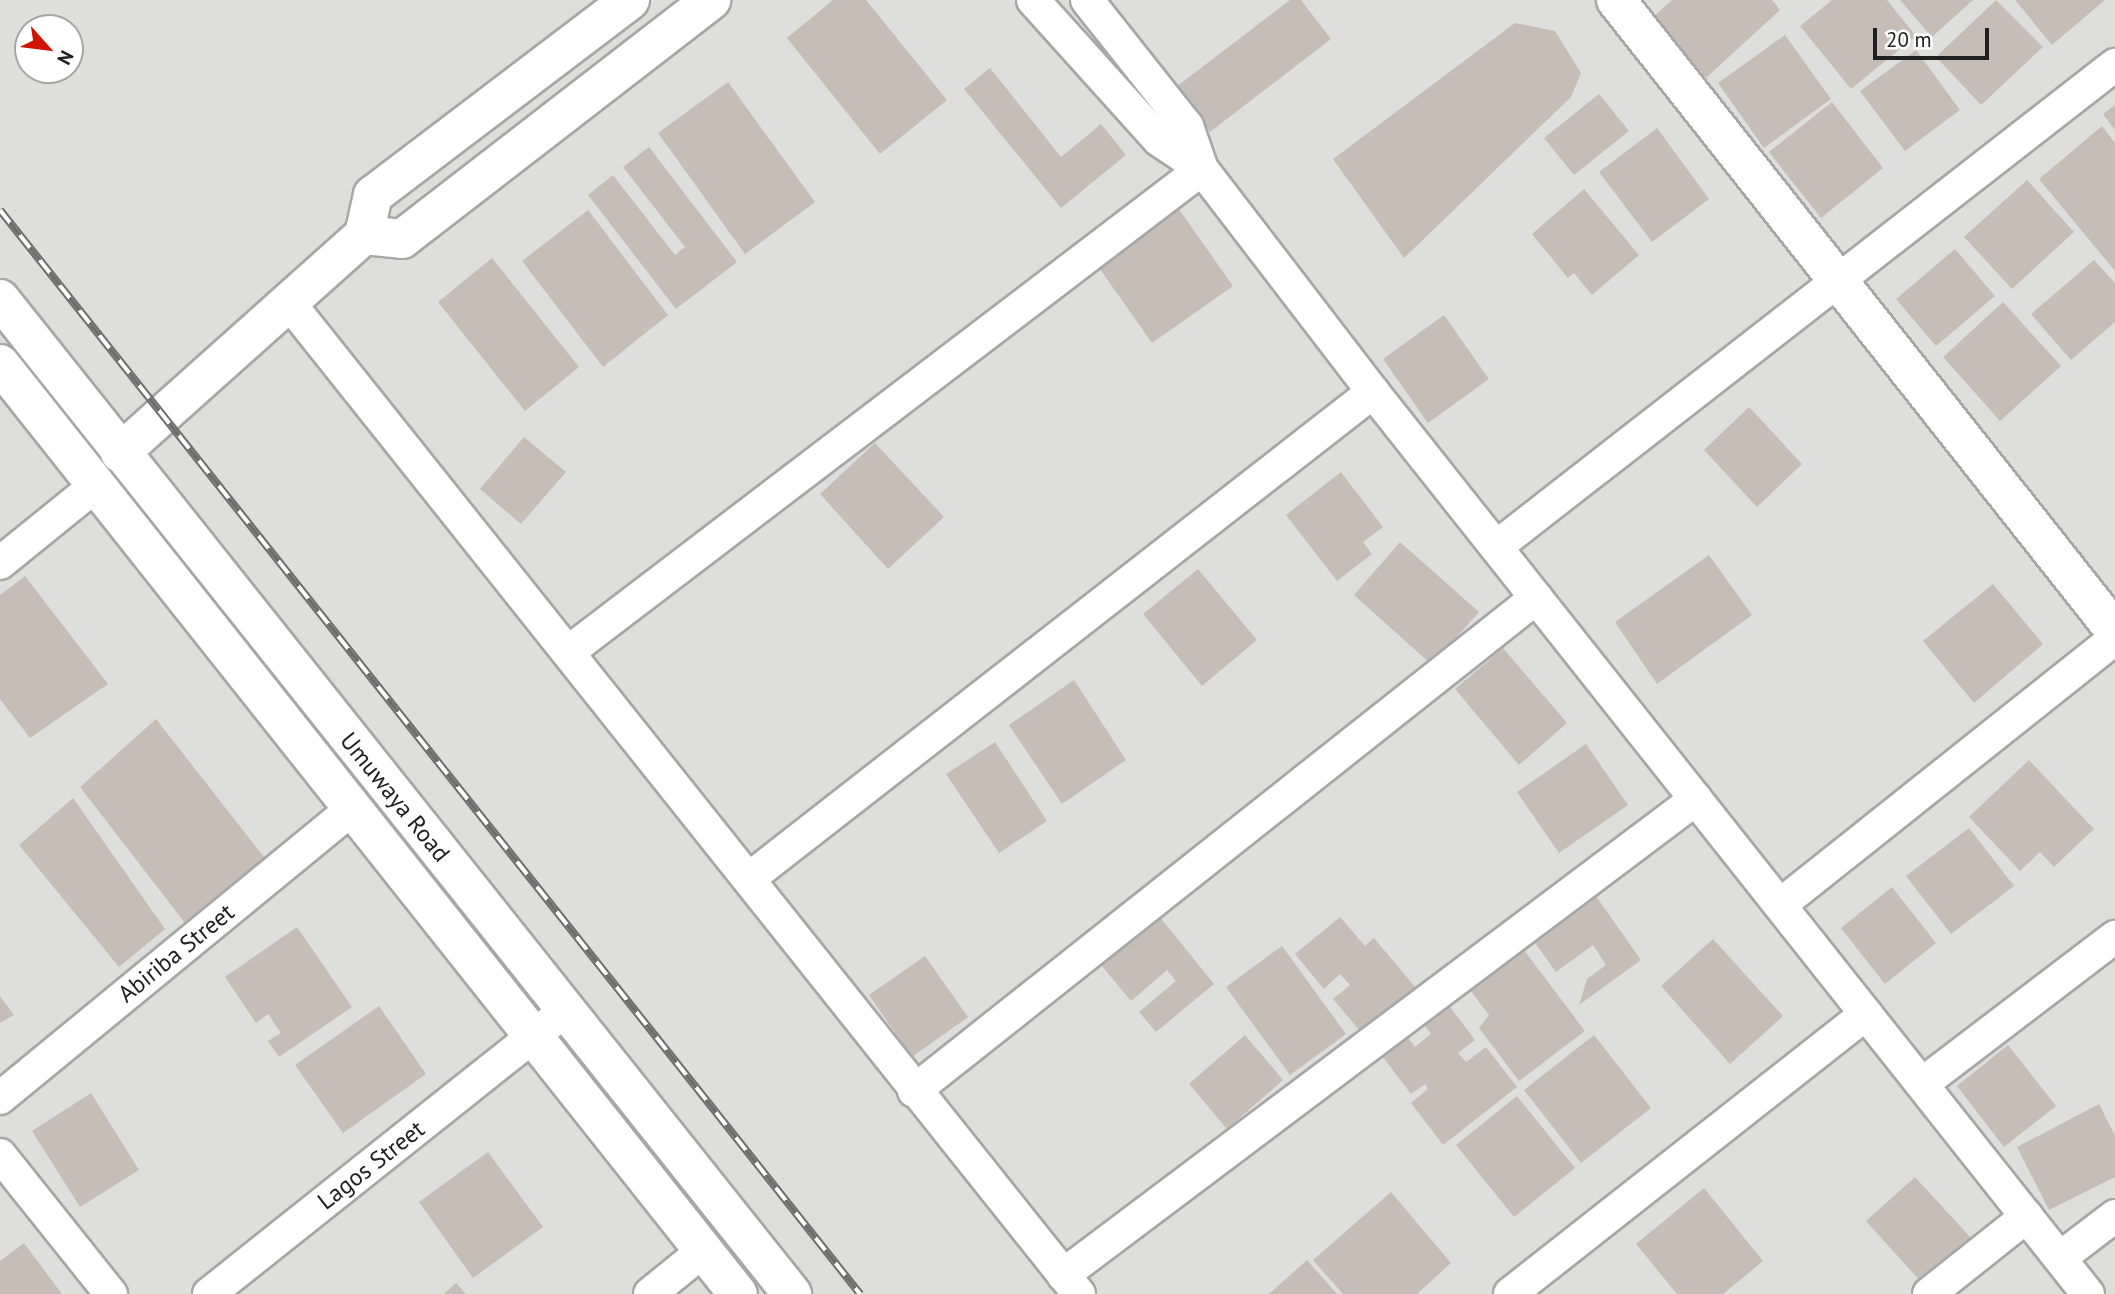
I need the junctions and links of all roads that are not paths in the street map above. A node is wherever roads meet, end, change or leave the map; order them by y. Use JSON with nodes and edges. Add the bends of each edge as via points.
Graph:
{"nodes":[{"id":1,"x":630,"y":0,"type":"edge"},
{"id":2,"x":710,"y":0,"type":"edge"},
{"id":3,"x":1033,"y":0,"type":"edge"},
{"id":4,"x":1087,"y":0,"type":"edge"},
{"id":5,"x":1616,"y":0,"type":"edge"},
{"id":6,"x":2115,"y":65,"type":"edge"},
{"id":7,"x":1202,"y":169,"type":"junction"},
{"id":8,"x":364,"y":235,"type":"junction"},
{"id":9,"x":1840,"y":284,"type":"junction"},
{"id":10,"x":0,"y":299,"type":"edge"},
{"id":11,"x":290,"y":304,"type":"junction"},
{"id":12,"x":0,"y":364,"type":"edge"},
{"id":13,"x":1373,"y":392,"type":"junction"},
{"id":14,"x":120,"y":453,"type":"junction"},
{"id":15,"x":95,"y":486,"type":"junction"},
{"id":16,"x":1496,"y":547,"type":"junction"},
{"id":17,"x":0,"y":563,"type":"edge"},
{"id":18,"x":1536,"y":598,"type":"junction"},
{"id":19,"x":2115,"y":631,"type":"edge"},
{"id":20,"x":2115,"y":639,"type":"edge"},
{"id":21,"x":571,"y":650,"type":"junction"},
{"id":22,"x":1696,"y":799,"type":"junction"},
{"id":23,"x":352,"y":809,"type":"junction"},
{"id":24,"x":751,"y":877,"type":"junction"},
{"id":25,"x":1780,"y":905,"type":"junction"},
{"id":26,"x":2115,"y":937,"type":"edge"},
{"id":27,"x":565,"y":1011,"type":"junction"},
{"id":28,"x":1866,"y":1013,"type":"junction"},
{"id":29,"x":533,"y":1037,"type":"junction"},
{"id":30,"x":1922,"y":1084,"type":"junction"},
{"id":31,"x":914,"y":1091,"type":"junction"},
{"id":32,"x":0,"y":1098,"type":"edge"},
{"id":33,"x":0,"y":1155,"type":"edge"},
{"id":34,"x":2027,"y":1216,"type":"junction"},
{"id":35,"x":2115,"y":1216,"type":"edge"},
{"id":36,"x":703,"y":1251,"type":"junction"},
{"id":37,"x":2060,"y":1258,"type":"junction"},
{"id":38,"x":1071,"y":1285,"type":"edge"},
{"id":39,"x":111,"y":1294,"type":"edge"},
{"id":40,"x":209,"y":1294,"type":"edge"},
{"id":41,"x":650,"y":1294,"type":"edge"},
{"id":42,"x":738,"y":1294,"type":"edge"},
{"id":43,"x":792,"y":1294,"type":"edge"},
{"id":44,"x":1510,"y":1294,"type":"edge"},
{"id":45,"x":1929,"y":1294,"type":"edge"},
{"id":46,"x":2088,"y":1294,"type":"edge"}],
"edges":[{"from":1,"to":8,"type":"street","via":[[373,195]]},
{"from":2,"to":8,"type":"street","via":[[402,239]]},
{"from":3,"to":7,"type":"street","via":[[1159,140]]},
{"from":4,"to":7,"type":"street","via":[[1187,126]]},
{"from":5,"to":9,"type":"street"},
{"from":6,"to":9,"type":"street"},
{"from":7,"to":13,"type":"street"},
{"from":7,"to":21,"type":"street"},
{"from":8,"to":11,"type":"street"},
{"from":9,"to":16,"type":"street"},
{"from":9,"to":19,"type":"street"},
{"from":10,"to":14,"type":"street","name":"Umuwaya Road"},
{"from":11,"to":14,"type":"street"},
{"from":11,"to":21,"type":"street"},
{"from":12,"to":15,"type":"street","name":"Umuwaya Road"},
{"from":13,"to":16,"type":"street"},
{"from":13,"to":24,"type":"street"},
{"from":14,"to":27,"type":"street","name":"Umuwaya Road"},
{"from":15,"to":17,"type":"street"},
{"from":15,"to":23,"type":"street","name":"Umuwaya Road"},
{"from":16,"to":18,"type":"street"},
{"from":18,"to":22,"type":"street"},
{"from":18,"to":31,"type":"street"},
{"from":20,"to":25,"type":"street"},
{"from":21,"to":24,"type":"street"},
{"from":22,"to":25,"type":"street"},
{"from":22,"to":38,"type":"street"},
{"from":23,"to":29,"type":"street","name":"Umuwaya Road"},
{"from":23,"to":32,"type":"street","name":"Abiriba Street"},
{"from":24,"to":31,"type":"street"},
{"from":25,"to":28,"type":"street"},
{"from":26,"to":30,"type":"street"},
{"from":27,"to":29,"type":"street","name":"Lagos Street"},
{"from":27,"to":43,"type":"street","name":"Umuwaya Road"},
{"from":28,"to":30,"type":"street"},
{"from":28,"to":44,"type":"street"},
{"from":29,"to":36,"type":"street","name":"Umuwaya Road"},
{"from":29,"to":40,"type":"street","name":"Lagos Street"},
{"from":30,"to":34,"type":"street"},
{"from":31,"to":38,"type":"street"},
{"from":33,"to":39,"type":"street"},
{"from":34,"to":37,"type":"street"},
{"from":34,"to":45,"type":"street"},
{"from":35,"to":37,"type":"street"},
{"from":36,"to":41,"type":"street"},
{"from":36,"to":42,"type":"street","name":"Umuwaya Road"},
{"from":37,"to":46,"type":"street"}]}
